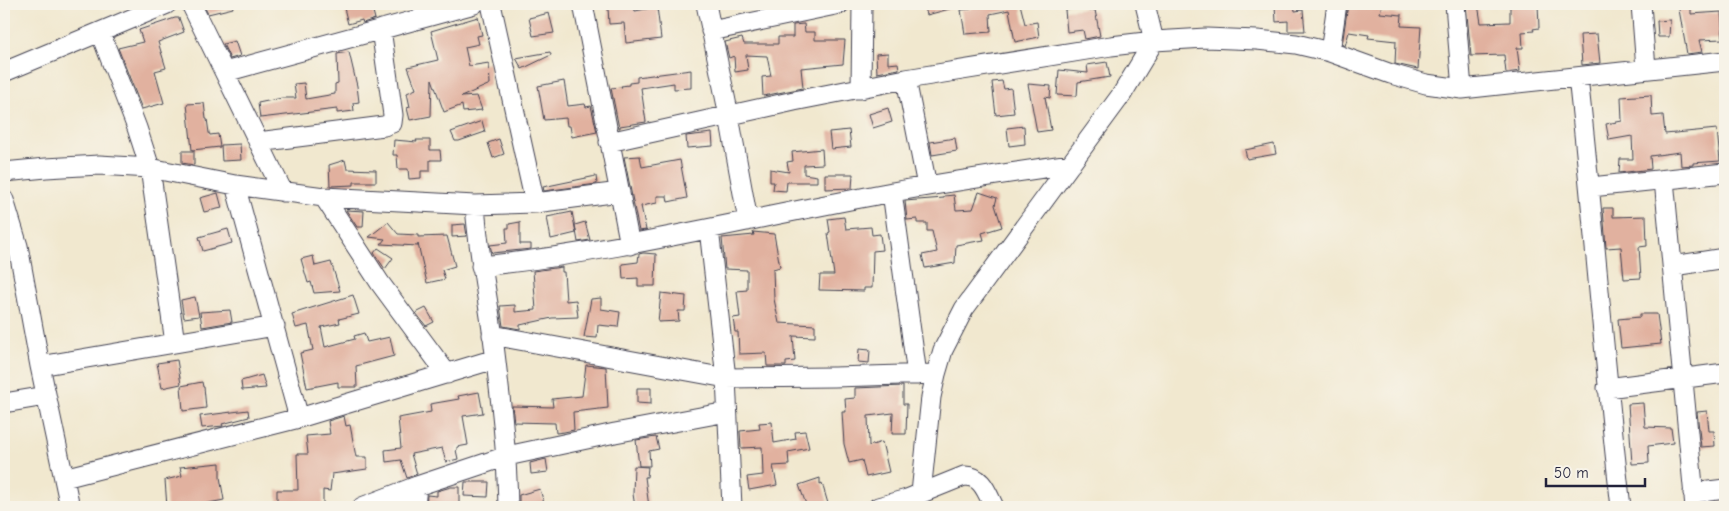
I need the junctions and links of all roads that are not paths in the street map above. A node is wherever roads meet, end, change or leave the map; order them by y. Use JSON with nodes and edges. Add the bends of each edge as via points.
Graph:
{"nodes":[{"id":1,"x":167,"y":4,"type":"edge"},
{"id":2,"x":191,"y":4,"type":"edge"},
{"id":3,"x":474,"y":4,"type":"edge"},
{"id":4,"x":491,"y":4,"type":"edge"},
{"id":5,"x":583,"y":4,"type":"edge"},
{"id":6,"x":706,"y":4,"type":"edge"},
{"id":7,"x":840,"y":4,"type":"edge"},
{"id":8,"x":862,"y":4,"type":"edge"},
{"id":9,"x":1144,"y":4,"type":"edge"},
{"id":10,"x":1337,"y":4,"type":"edge"},
{"id":11,"x":1455,"y":4,"type":"edge"},
{"id":12,"x":1642,"y":4,"type":"edge"},
{"id":13,"x":381,"y":29,"type":"junction"},
{"id":14,"x":710,"y":31,"type":"junction"},
{"id":15,"x":100,"y":32,"type":"junction"},
{"id":16,"x":1154,"y":42,"type":"junction"},
{"id":17,"x":1330,"y":52,"type":"junction"},
{"id":18,"x":1725,"y":61,"type":"edge"},
{"id":19,"x":1646,"y":70,"type":"junction"},
{"id":20,"x":4,"y":72,"type":"edge"},
{"id":21,"x":224,"y":72,"type":"junction"},
{"id":22,"x":1578,"y":77,"type":"junction"},
{"id":23,"x":906,"y":79,"type":"junction"},
{"id":24,"x":861,"y":88,"type":"junction"},
{"id":25,"x":1462,"y":90,"type":"junction"},
{"id":26,"x":729,"y":116,"type":"junction"},
{"id":27,"x":258,"y":142,"type":"junction"},
{"id":28,"x":609,"y":142,"type":"junction"},
{"id":29,"x":1071,"y":164,"type":"junction"},
{"id":30,"x":150,"y":168,"type":"junction"},
{"id":31,"x":4,"y":172,"type":"edge"},
{"id":32,"x":1725,"y":173,"type":"edge"},
{"id":33,"x":1664,"y":180,"type":"junction"},
{"id":34,"x":235,"y":185,"type":"junction"},
{"id":35,"x":927,"y":186,"type":"junction"},
{"id":36,"x":1591,"y":187,"type":"junction"},
{"id":37,"x":283,"y":192,"type":"junction"},
{"id":38,"x":620,"y":192,"type":"junction"},
{"id":39,"x":892,"y":192,"type":"junction"},
{"id":40,"x":324,"y":197,"type":"junction"},
{"id":41,"x":4,"y":200,"type":"edge"},
{"id":42,"x":535,"y":203,"type":"junction"},
{"id":43,"x":474,"y":205,"type":"junction"},
{"id":44,"x":748,"y":221,"type":"junction"},
{"id":45,"x":709,"y":229,"type":"junction"},
{"id":46,"x":630,"y":245,"type":"junction"},
{"id":47,"x":11,"y":249,"type":"edge"},
{"id":48,"x":1725,"y":258,"type":"edge"},
{"id":49,"x":481,"y":266,"type":"junction"},
{"id":50,"x":1673,"y":266,"type":"junction"},
{"id":51,"x":274,"y":326,"type":"junction"},
{"id":52,"x":492,"y":335,"type":"junction"},
{"id":53,"x":175,"y":343,"type":"junction"},
{"id":54,"x":495,"y":359,"type":"junction"},
{"id":55,"x":40,"y":366,"type":"junction"},
{"id":56,"x":1725,"y":373,"type":"edge"},
{"id":57,"x":447,"y":374,"type":"junction"},
{"id":58,"x":917,"y":374,"type":"junction"},
{"id":59,"x":936,"y":374,"type":"junction"},
{"id":60,"x":726,"y":378,"type":"junction"},
{"id":61,"x":1684,"y":378,"type":"junction"},
{"id":62,"x":1607,"y":388,"type":"junction"},
{"id":63,"x":46,"y":396,"type":"junction"},
{"id":64,"x":4,"y":403,"type":"edge"},
{"id":65,"x":727,"y":412,"type":"junction"},
{"id":66,"x":299,"y":418,"type":"junction"},
{"id":67,"x":507,"y":456,"type":"junction"},
{"id":68,"x":64,"y":478,"type":"junction"},
{"id":69,"x":417,"y":486,"type":"junction"},
{"id":70,"x":1725,"y":489,"type":"edge"},
{"id":71,"x":921,"y":494,"type":"junction"},
{"id":72,"x":1694,"y":500,"type":"edge"},
{"id":73,"x":70,"y":507,"type":"edge"},
{"id":74,"x":362,"y":507,"type":"edge"},
{"id":75,"x":415,"y":507,"type":"edge"},
{"id":76,"x":508,"y":507,"type":"edge"},
{"id":77,"x":732,"y":507,"type":"edge"},
{"id":78,"x":878,"y":507,"type":"edge"},
{"id":79,"x":994,"y":507,"type":"edge"},
{"id":80,"x":1620,"y":507,"type":"edge"}],
"edges":[{"from":1,"to":15,"type":"street"},
{"from":2,"to":21,"type":"street"},
{"from":3,"to":13,"type":"street"},
{"from":4,"to":42,"type":"street"},
{"from":5,"to":28,"type":"street"},
{"from":6,"to":14,"type":"street"},
{"from":7,"to":14,"type":"street"},
{"from":8,"to":24,"type":"street"},
{"from":9,"to":16,"type":"street"},
{"from":10,"to":17,"type":"street"},
{"from":11,"to":25,"type":"street"},
{"from":12,"to":19,"type":"street"},
{"from":13,"to":21,"type":"street"},
{"from":13,"to":27,"type":"street","via":[[392,123]]},
{"from":14,"to":26,"type":"street"},
{"from":15,"to":20,"type":"street"},
{"from":15,"to":30,"type":"street"},
{"from":16,"to":17,"type":"street","via":[[1206,38],[1257,40]]},
{"from":16,"to":23,"type":"street"},
{"from":16,"to":29,"type":"street","via":[[1122,94]]},
{"from":17,"to":25,"type":"street","via":[[1391,74]]},
{"from":18,"to":19,"type":"street"},
{"from":19,"to":22,"type":"street"},
{"from":21,"to":27,"type":"street"},
{"from":22,"to":25,"type":"street"},
{"from":22,"to":36,"type":"street"},
{"from":23,"to":24,"type":"street"},
{"from":23,"to":35,"type":"street"},
{"from":24,"to":26,"type":"street"},
{"from":26,"to":28,"type":"street"},
{"from":26,"to":44,"type":"street"},
{"from":27,"to":37,"type":"street"},
{"from":28,"to":38,"type":"street"},
{"from":29,"to":35,"type":"street"},
{"from":29,"to":59,"type":"street","via":[[964,309],[943,350]]},
{"from":30,"to":31,"type":"street","via":[[99,165]]},
{"from":30,"to":34,"type":"street"},
{"from":30,"to":53,"type":"street"},
{"from":32,"to":33,"type":"street"},
{"from":33,"to":36,"type":"street"},
{"from":33,"to":50,"type":"street"},
{"from":34,"to":37,"type":"street"},
{"from":34,"to":51,"type":"street"},
{"from":35,"to":39,"type":"street"},
{"from":36,"to":62,"type":"street"},
{"from":37,"to":40,"type":"street"},
{"from":38,"to":42,"type":"street"},
{"from":38,"to":46,"type":"street"},
{"from":39,"to":44,"type":"street"},
{"from":39,"to":58,"type":"street"},
{"from":40,"to":43,"type":"street"},
{"from":40,"to":57,"type":"street","via":[[380,283]]},
{"from":41,"to":47,"type":"street"},
{"from":42,"to":43,"type":"street"},
{"from":43,"to":49,"type":"street"},
{"from":44,"to":45,"type":"street"},
{"from":45,"to":46,"type":"street"},
{"from":45,"to":60,"type":"street"},
{"from":46,"to":49,"type":"street"},
{"from":47,"to":55,"type":"street"},
{"from":48,"to":50,"type":"street"},
{"from":49,"to":52,"type":"street"},
{"from":50,"to":61,"type":"street"},
{"from":51,"to":53,"type":"street"},
{"from":51,"to":66,"type":"street"},
{"from":52,"to":54,"type":"street"},
{"from":52,"to":60,"type":"street"},
{"from":53,"to":55,"type":"street"},
{"from":54,"to":57,"type":"street"},
{"from":54,"to":67,"type":"street"},
{"from":55,"to":63,"type":"street"},
{"from":56,"to":61,"type":"street"},
{"from":57,"to":66,"type":"street"},
{"from":58,"to":59,"type":"street"},
{"from":58,"to":60,"type":"street"},
{"from":59,"to":71,"type":"street"},
{"from":60,"to":65,"type":"street"},
{"from":61,"to":62,"type":"street"},
{"from":61,"to":72,"type":"street"},
{"from":62,"to":80,"type":"street"},
{"from":63,"to":64,"type":"street"},
{"from":63,"to":68,"type":"street"},
{"from":65,"to":67,"type":"street"},
{"from":65,"to":77,"type":"street"},
{"from":66,"to":68,"type":"street"},
{"from":67,"to":69,"type":"street"},
{"from":67,"to":76,"type":"street"},
{"from":68,"to":73,"type":"street"},
{"from":69,"to":74,"type":"street"},
{"from":69,"to":75,"type":"street"},
{"from":70,"to":72,"type":"street"},
{"from":71,"to":78,"type":"street"},
{"from":71,"to":79,"type":"street","via":[[964,476],[972,476],[979,480]]}]}
